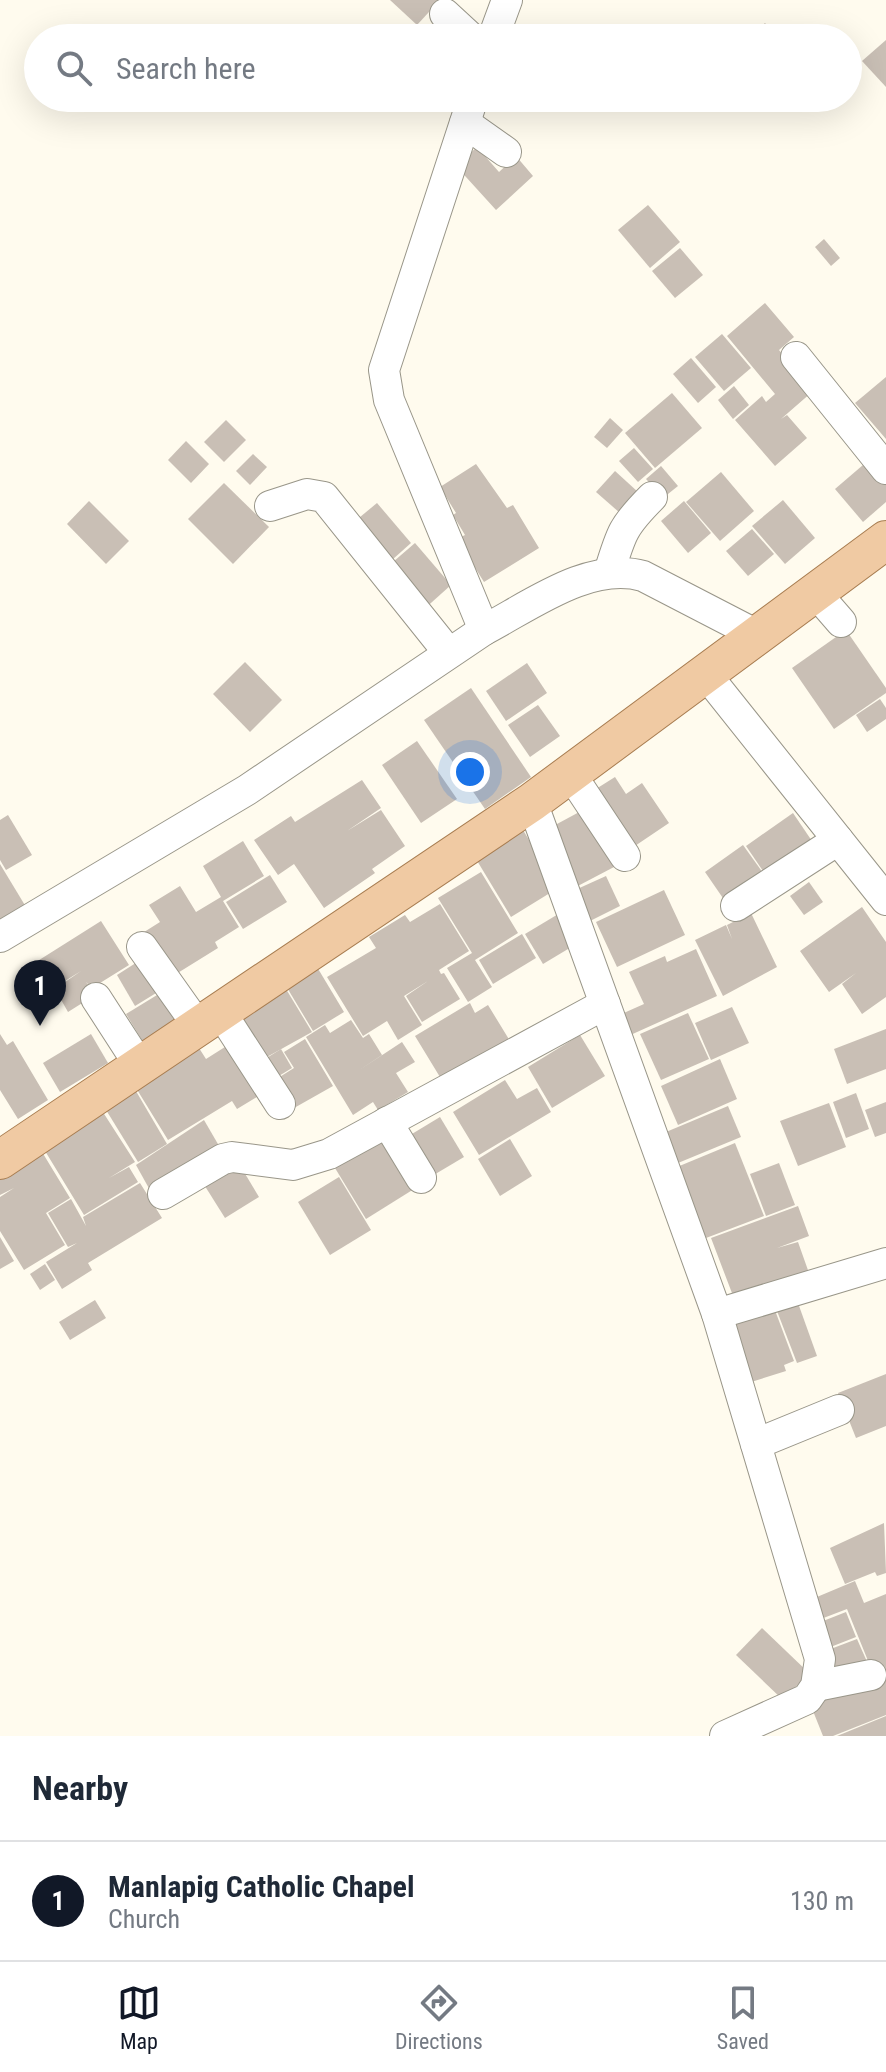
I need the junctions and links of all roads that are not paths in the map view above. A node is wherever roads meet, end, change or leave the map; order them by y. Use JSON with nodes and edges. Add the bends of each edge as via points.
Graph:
{"nodes":[{"id":1,"x":507,"y":0,"type":"edge"},
{"id":2,"x":445,"y":14,"type":"dead end"},
{"id":3,"x":456,"y":24,"type":"edge"},
{"id":4,"x":498,"y":24,"type":"edge"},
{"id":5,"x":468,"y":112,"type":"edge"},
{"id":6,"x":471,"y":112,"type":"edge"},
{"id":7,"x":506,"y":152,"type":"dead end"},
{"id":8,"x":796,"y":357,"type":"dead end"},
{"id":9,"x":886,"y":469,"type":"edge"},
{"id":10,"x":652,"y":497,"type":"dead end"},
{"id":11,"x":270,"y":506,"type":"dead end"},
{"id":12,"x":886,"y":540,"type":"edge"},
{"id":13,"x":609,"y":573,"type":"junction"},
{"id":14,"x":815,"y":592,"type":"junction"},
{"id":15,"x":841,"y":622,"type":"dead end"},
{"id":16,"x":484,"y":630,"type":"junction"},
{"id":17,"x":757,"y":635,"type":"junction"},
{"id":18,"x":448,"y":652,"type":"junction"},
{"id":19,"x":705,"y":673,"type":"junction"},
{"id":20,"x":570,"y":773,"type":"junction"},
{"id":21,"x":532,"y":802,"type":"junction"},
{"id":22,"x":838,"y":840,"type":"junction"},
{"id":23,"x":625,"y":856,"type":"dead end"},
{"id":24,"x":886,"y":900,"type":"edge"},
{"id":25,"x":736,"y":906,"type":"dead end"},
{"id":26,"x":0,"y":937,"type":"edge"},
{"id":27,"x":142,"y":947,"type":"dead end"},
{"id":28,"x":96,"y":998,"type":"dead end"},
{"id":29,"x":605,"y":1004,"type":"junction"},
{"id":30,"x":209,"y":1019,"type":"junction"},
{"id":31,"x":140,"y":1066,"type":"junction"},
{"id":32,"x":280,"y":1104,"type":"dead end"},
{"id":33,"x":387,"y":1122,"type":"junction"},
{"id":34,"x":0,"y":1160,"type":"edge"},
{"id":35,"x":421,"y":1178,"type":"dead end"},
{"id":36,"x":163,"y":1194,"type":"dead end"},
{"id":37,"x":886,"y":1263,"type":"edge"},
{"id":38,"x":717,"y":1314,"type":"junction"},
{"id":39,"x":839,"y":1410,"type":"dead end"},
{"id":40,"x":756,"y":1444,"type":"junction"},
{"id":41,"x":871,"y":1675,"type":"dead end"},
{"id":42,"x":816,"y":1686,"type":"junction"},
{"id":43,"x":725,"y":1736,"type":"edge"}],
"edges":[{"from":1,"to":4,"type":"street"},
{"from":2,"to":3,"type":"street"},
{"from":5,"to":16,"type":"street","via":[[384,370],[389,400]]},
{"from":6,"to":7,"type":"street"},
{"from":8,"to":9,"type":"street"},
{"from":10,"to":13,"type":"street","via":[[628,521]]},
{"from":11,"to":18,"type":"street","via":[[307,494],[324,497]]},
{"from":12,"to":14,"type":"main road"},
{"from":13,"to":16,"type":"street","via":[[584,578]]},
{"from":13,"to":17,"type":"street","via":[[643,576]]},
{"from":14,"to":15,"type":"street"},
{"from":14,"to":17,"type":"main road"},
{"from":16,"to":18,"type":"street"},
{"from":17,"to":19,"type":"main road"},
{"from":18,"to":26,"type":"street","via":[[247,790]]},
{"from":19,"to":20,"type":"main road"},
{"from":19,"to":22,"type":"street"},
{"from":20,"to":21,"type":"main road"},
{"from":20,"to":23,"type":"street"},
{"from":21,"to":29,"type":"street"},
{"from":21,"to":30,"type":"main road"},
{"from":22,"to":24,"type":"street"},
{"from":22,"to":25,"type":"street"},
{"from":27,"to":30,"type":"street"},
{"from":28,"to":31,"type":"street"},
{"from":29,"to":33,"type":"street"},
{"from":29,"to":38,"type":"street"},
{"from":30,"to":31,"type":"main road"},
{"from":30,"to":32,"type":"street"},
{"from":31,"to":34,"type":"main road"},
{"from":33,"to":35,"type":"street"},
{"from":33,"to":36,"type":"street","via":[[329,1154],[293,1165],[223,1159]]},
{"from":37,"to":38,"type":"street"},
{"from":38,"to":40,"type":"street"},
{"from":39,"to":40,"type":"street"},
{"from":40,"to":42,"type":"street","via":[[817,1646]]},
{"from":41,"to":42,"type":"street"},
{"from":42,"to":43,"type":"street","via":[[807,1699]]}]}
